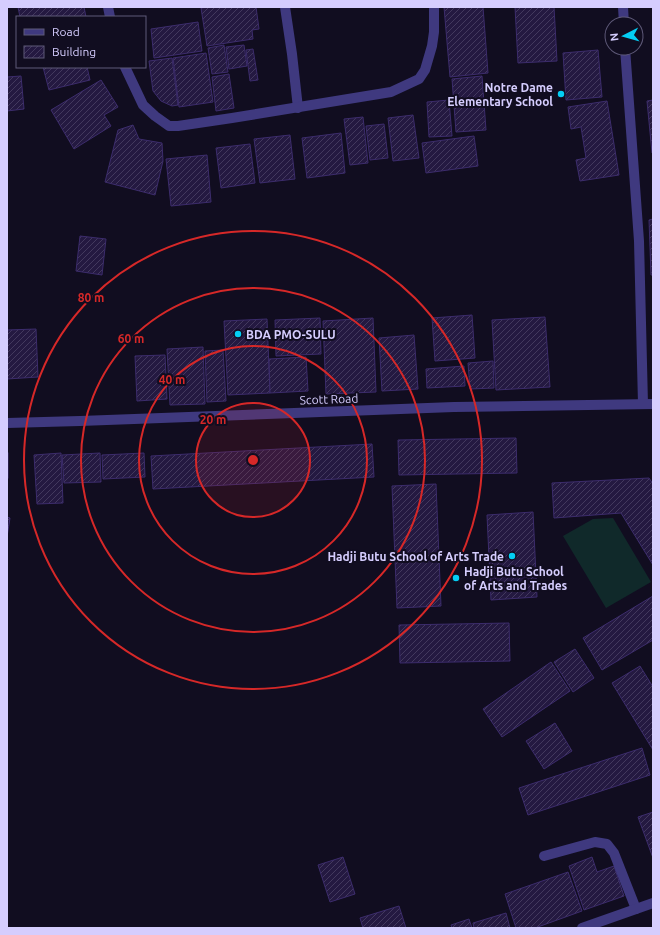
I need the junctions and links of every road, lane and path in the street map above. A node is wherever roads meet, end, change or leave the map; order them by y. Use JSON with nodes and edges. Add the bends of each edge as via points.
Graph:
{"nodes":[{"id":1,"x":285,"y":7,"type":"edge"},
{"id":2,"x":434,"y":7,"type":"edge"},
{"id":3,"x":626,"y":56,"type":"edge"},
{"id":4,"x":125,"y":68,"type":"edge"},
{"id":5,"x":298,"y":108,"type":"junction"},
{"id":6,"x":648,"y":404,"type":"edge"},
{"id":7,"x":7,"y":423,"type":"edge"},
{"id":8,"x":544,"y":856,"type":"dead end"},
{"id":9,"x":653,"y":903,"type":"edge"},
{"id":10,"x":636,"y":909,"type":"junction"},
{"id":11,"x":582,"y":928,"type":"edge"}],
"edges":[{"from":1,"to":5,"type":"street"},
{"from":2,"to":5,"type":"street","via":[[432,46],[425,70],[419,79],[391,92]]},
{"from":3,"to":6,"type":"street"},
{"from":4,"to":5,"type":"street","via":[[143,105],[169,126]]},
{"from":6,"to":7,"type":"street","name":"Scott Road","via":[[454,407]]},
{"from":8,"to":10,"type":"street","via":[[595,842],[607,844],[614,853]]},
{"from":9,"to":10,"type":"street"},
{"from":10,"to":11,"type":"street"}]}
